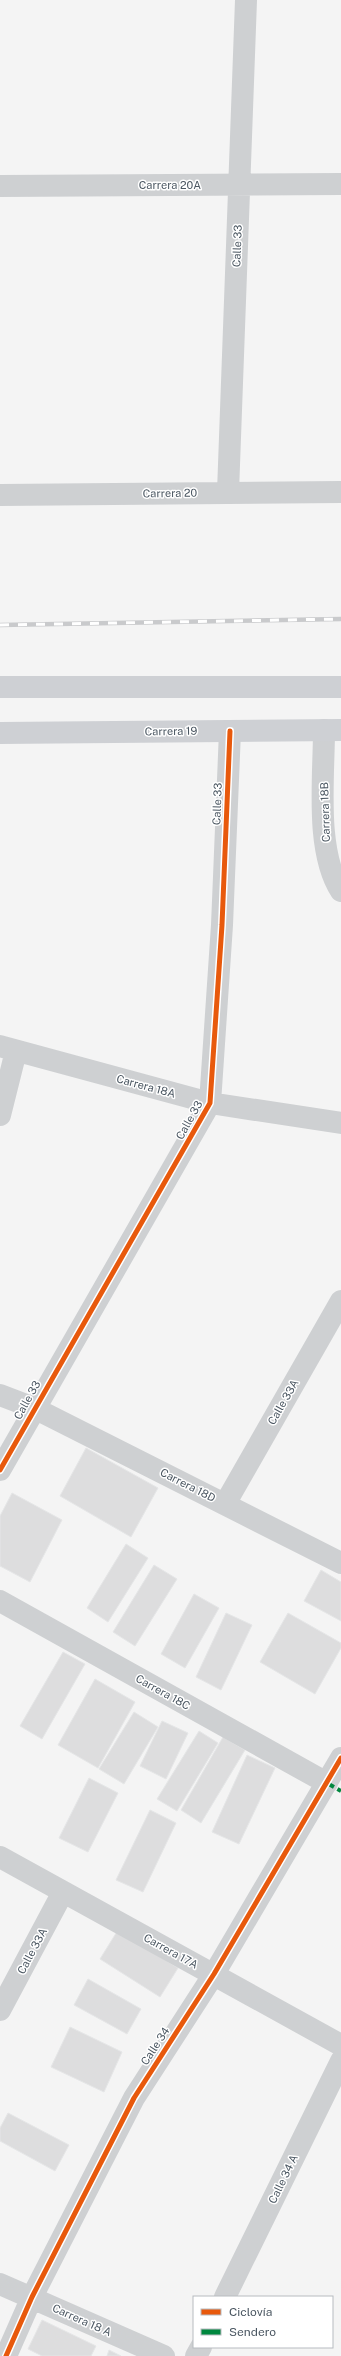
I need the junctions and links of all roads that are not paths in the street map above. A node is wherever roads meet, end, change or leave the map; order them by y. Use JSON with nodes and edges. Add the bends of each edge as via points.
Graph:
{"nodes":[{"id":1,"x":246,"y":0,"type":"edge"},
{"id":2,"x":341,"y":184,"type":"edge"},
{"id":3,"x":240,"y":185,"type":"junction"},
{"id":4,"x":0,"y":186,"type":"edge"},
{"id":5,"x":228,"y":492,"type":"junction"},
{"id":6,"x":341,"y":492,"type":"edge"},
{"id":7,"x":0,"y":495,"type":"edge"},
{"id":8,"x":0,"y":687,"type":"edge"},
{"id":9,"x":341,"y":687,"type":"edge"},
{"id":10,"x":332,"y":730,"type":"edge"},
{"id":11,"x":230,"y":731,"type":"junction"},
{"id":12,"x":0,"y":733,"type":"edge"},
{"id":13,"x":341,"y":891,"type":"edge"},
{"id":14,"x":8,"y":1049,"type":"edge"},
{"id":15,"x":210,"y":1103,"type":"junction"},
{"id":16,"x":0,"y":1115,"type":"edge"},
{"id":17,"x":341,"y":1123,"type":"edge"},
{"id":18,"x":341,"y":1300,"type":"edge"},
{"id":19,"x":0,"y":1395,"type":"edge"},
{"id":20,"x":34,"y":1408,"type":"junction"},
{"id":21,"x":0,"y":1470,"type":"edge"},
{"id":22,"x":225,"y":1504,"type":"junction"},
{"id":23,"x":341,"y":1563,"type":"edge"},
{"id":24,"x":0,"y":1601,"type":"edge"},
{"id":25,"x":341,"y":1758,"type":"edge"},
{"id":26,"x":327,"y":1783,"type":"junction"},
{"id":27,"x":0,"y":1857,"type":"edge"},
{"id":28,"x":64,"y":1892,"type":"junction"},
{"id":29,"x":214,"y":1974,"type":"junction"},
{"id":30,"x":0,"y":2010,"type":"edge"},
{"id":31,"x":341,"y":2045,"type":"edge"},
{"id":32,"x":341,"y":2061,"type":"edge"},
{"id":33,"x":0,"y":2284,"type":"edge"},
{"id":34,"x":225,"y":2296,"type":"edge"},
{"id":35,"x":32,"y":2297,"type":"junction"},
{"id":36,"x":6,"y":2356,"type":"edge"},
{"id":37,"x":164,"y":2356,"type":"edge"}],
"edges":[{"from":1,"to":3,"type":"street","name":"Calle 33"},
{"from":2,"to":3,"type":"street","name":"Carrera 20A"},
{"from":3,"to":4,"type":"street","name":"Carrera 20A"},
{"from":3,"to":5,"type":"street","name":"Calle 33"},
{"from":5,"to":6,"type":"street","name":"Carrera 20"},
{"from":5,"to":7,"type":"street","name":"Carrera 20"},
{"from":8,"to":9,"type":"main road"},
{"from":10,"to":11,"type":"main road","name":"Carrera 19"},
{"from":10,"to":13,"type":"street","name":"Carrera 18B","via":[[324,819],[333,879]]},
{"from":11,"to":12,"type":"main road","name":"Carrera 19"},
{"from":11,"to":15,"type":"street","name":"Calle 33","via":[[222,925]]},
{"from":14,"to":15,"type":"street","name":"Carrera 18A"},
{"from":14,"to":16,"type":"street"},
{"from":15,"to":17,"type":"street","name":"Carrera 18A"},
{"from":15,"to":20,"type":"street","name":"Calle 33"},
{"from":18,"to":22,"type":"street","name":"Calle 33A"},
{"from":19,"to":20,"type":"street","name":"Carrera 18D"},
{"from":20,"to":21,"type":"street","name":"Calle 33"},
{"from":20,"to":22,"type":"street","name":"Carrera 18D"},
{"from":22,"to":23,"type":"street","name":"Carrera 18D"},
{"from":24,"to":26,"type":"street","name":"Carrera 18C"},
{"from":25,"to":26,"type":"street","name":"Calle 34"},
{"from":26,"to":29,"type":"street","name":"Calle 34"},
{"from":27,"to":28,"type":"street","name":"Carrera 17A"},
{"from":28,"to":29,"type":"street","name":"Carrera 17A"},
{"from":28,"to":30,"type":"street","name":"Calle 33A"},
{"from":29,"to":31,"type":"street","name":"Carrera 17A"},
{"from":29,"to":35,"type":"street","name":"Calle 34","via":[[134,2098]]},
{"from":32,"to":34,"type":"street","name":"Calle 34 A"},
{"from":33,"to":35,"type":"street","name":"Carrera 18 A"},
{"from":35,"to":36,"type":"street","name":"Calle 34"},
{"from":35,"to":37,"type":"street","name":"Carrera 18 A"}]}
